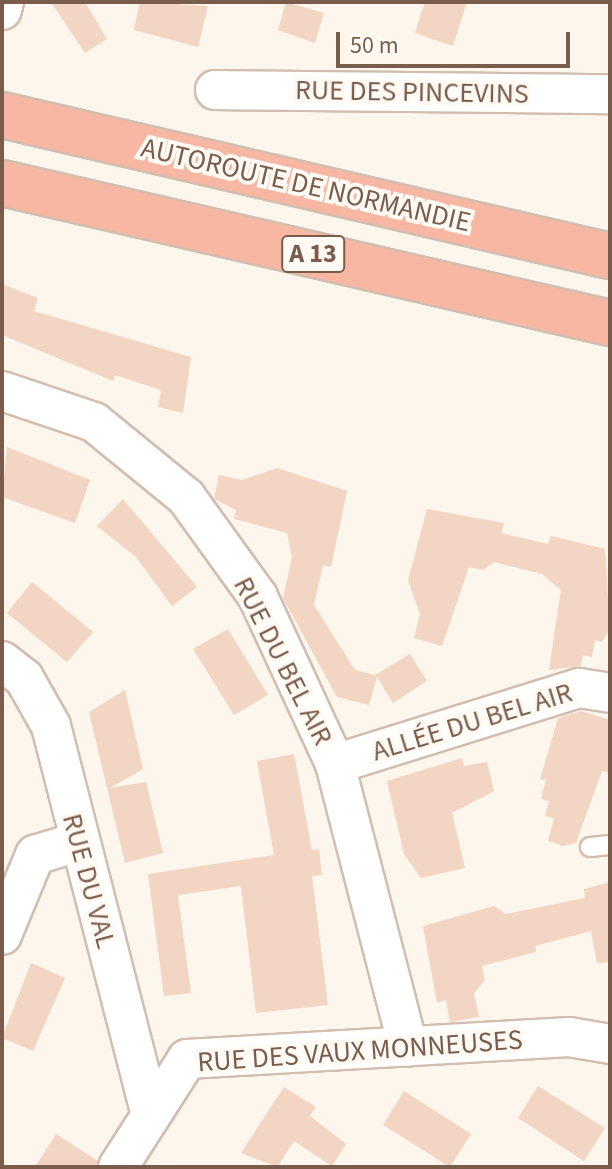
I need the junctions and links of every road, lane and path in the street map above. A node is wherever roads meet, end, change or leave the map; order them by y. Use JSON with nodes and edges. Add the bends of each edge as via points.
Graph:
{"nodes":[{"id":1,"x":4,"y":2,"type":"edge"},
{"id":2,"x":2,"y":10,"type":"edge"},
{"id":3,"x":215,"y":90,"type":"dead end"},
{"id":4,"x":610,"y":94,"type":"edge"},
{"id":5,"x":19,"y":118,"type":"edge"},
{"id":6,"x":9,"y":184,"type":"edge"},
{"id":7,"x":610,"y":256,"type":"edge"},
{"id":8,"x":610,"y":323,"type":"edge"},
{"id":9,"x":2,"y":391,"type":"edge"},
{"id":10,"x":2,"y":661,"type":"edge"},
{"id":11,"x":610,"y":693,"type":"edge"},
{"id":12,"x":335,"y":764,"type":"junction"},
{"id":13,"x":77,"y":842,"type":"junction"},
{"id":14,"x":610,"y":845,"type":"edge"},
{"id":15,"x":590,"y":847,"type":"dead end"},
{"id":16,"x":2,"y":935,"type":"edge"},
{"id":17,"x":610,"y":1044,"type":"edge"},
{"id":18,"x":408,"y":1047,"type":"junction"},
{"id":19,"x":151,"y":1115,"type":"junction"},
{"id":20,"x":118,"y":1167,"type":"edge"}],
"edges":[{"from":1,"to":2,"type":"street"},
{"from":3,"to":4,"type":"street","name":"RUE DES PINCEVINS"},
{"from":5,"to":7,"type":"highway","name":"AUTOROUTE DE NORMANDIE","number":"A 13"},
{"from":6,"to":8,"type":"highway","number":"A 13"},
{"from":9,"to":12,"type":"street","name":"RUE DU BEL AIR","via":[[94,422],[186,497],[258,597]]},
{"from":10,"to":13,"type":"street","name":"RUE DU VAL","via":[[24,678],[51,726]]},
{"from":11,"to":12,"type":"street","name":"ALLÉE DU BEL AIR","via":[[579,688]]},
{"from":12,"to":18,"type":"street","name":"RUE DU BEL AIR"},
{"from":13,"to":16,"type":"street","via":[[35,855]]},
{"from":13,"to":19,"type":"street","name":"RUE DU VAL"},
{"from":14,"to":15,"type":"lane"},
{"from":17,"to":18,"type":"street","name":"RUE DES VAUX MONNEUSES","via":[[569,1037]]},
{"from":18,"to":19,"type":"street","name":"RUE DES VAUX MONNEUSES","via":[[187,1059]]},
{"from":19,"to":20,"type":"street","name":"RUE DES VAUX MONNEUSES"}]}
